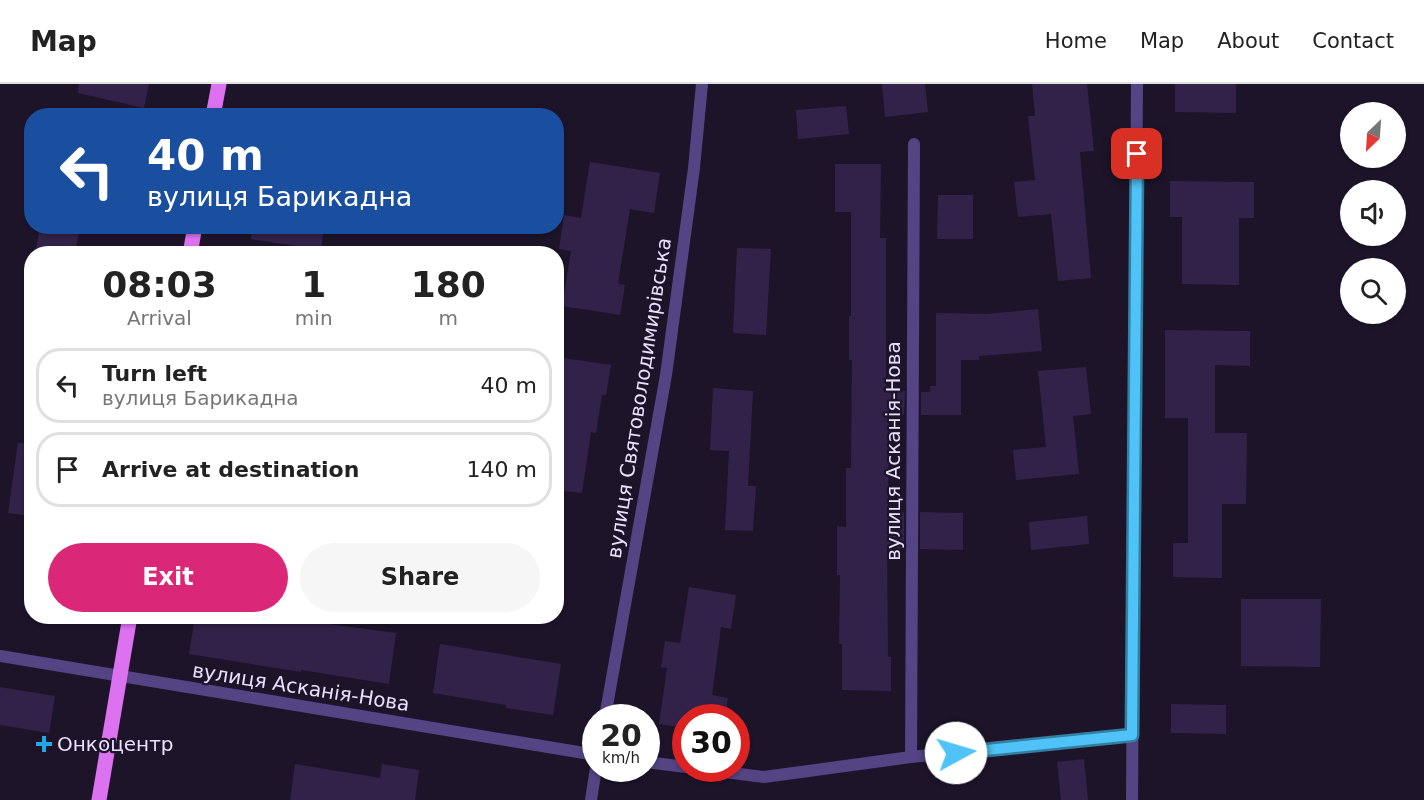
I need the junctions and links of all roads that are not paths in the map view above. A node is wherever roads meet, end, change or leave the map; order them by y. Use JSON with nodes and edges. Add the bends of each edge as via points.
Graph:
{"nodes":[{"id":1,"x":219,"y":84,"type":"edge"},
{"id":2,"x":702,"y":84,"type":"edge"},
{"id":3,"x":1137,"y":84,"type":"edge"},
{"id":4,"x":214,"y":108,"type":"edge"},
{"id":5,"x":914,"y":144,"type":"dead end"},
{"id":6,"x":129,"y":624,"type":"edge"},
{"id":7,"x":0,"y":656,"type":"edge"},
{"id":8,"x":120,"y":677,"type":"junction"},
{"id":9,"x":606,"y":704,"type":"edge"},
{"id":10,"x":1132,"y":735,"type":"junction"},
{"id":11,"x":582,"y":753,"type":"edge"},
{"id":12,"x":911,"y":758,"type":"junction"},
{"id":13,"x":750,"y":775,"type":"edge"},
{"id":14,"x":594,"y":782,"type":"edge"},
{"id":15,"x":99,"y":800,"type":"edge"},
{"id":16,"x":591,"y":800,"type":"edge"},
{"id":17,"x":1132,"y":800,"type":"edge"}],
"edges":[{"from":1,"to":4,"type":"main road"},
{"from":2,"to":9,"type":"street","name":"вулиця Святоволодимирівська","via":[[666,375]]},
{"from":3,"to":10,"type":"street"},
{"from":5,"to":12,"type":"street","name":"вулиця Асканія-Нова"},
{"from":6,"to":8,"type":"main road"},
{"from":7,"to":8,"type":"street","name":"вулиця Асканія-Нова"},
{"from":8,"to":11,"type":"street","name":"вулиця Асканія-Нова"},
{"from":8,"to":15,"type":"main road"},
{"from":10,"to":12,"type":"street"},
{"from":10,"to":17,"type":"street"},
{"from":12,"to":13,"type":"street","via":[[764,777]]},
{"from":14,"to":16,"type":"street"}]}
